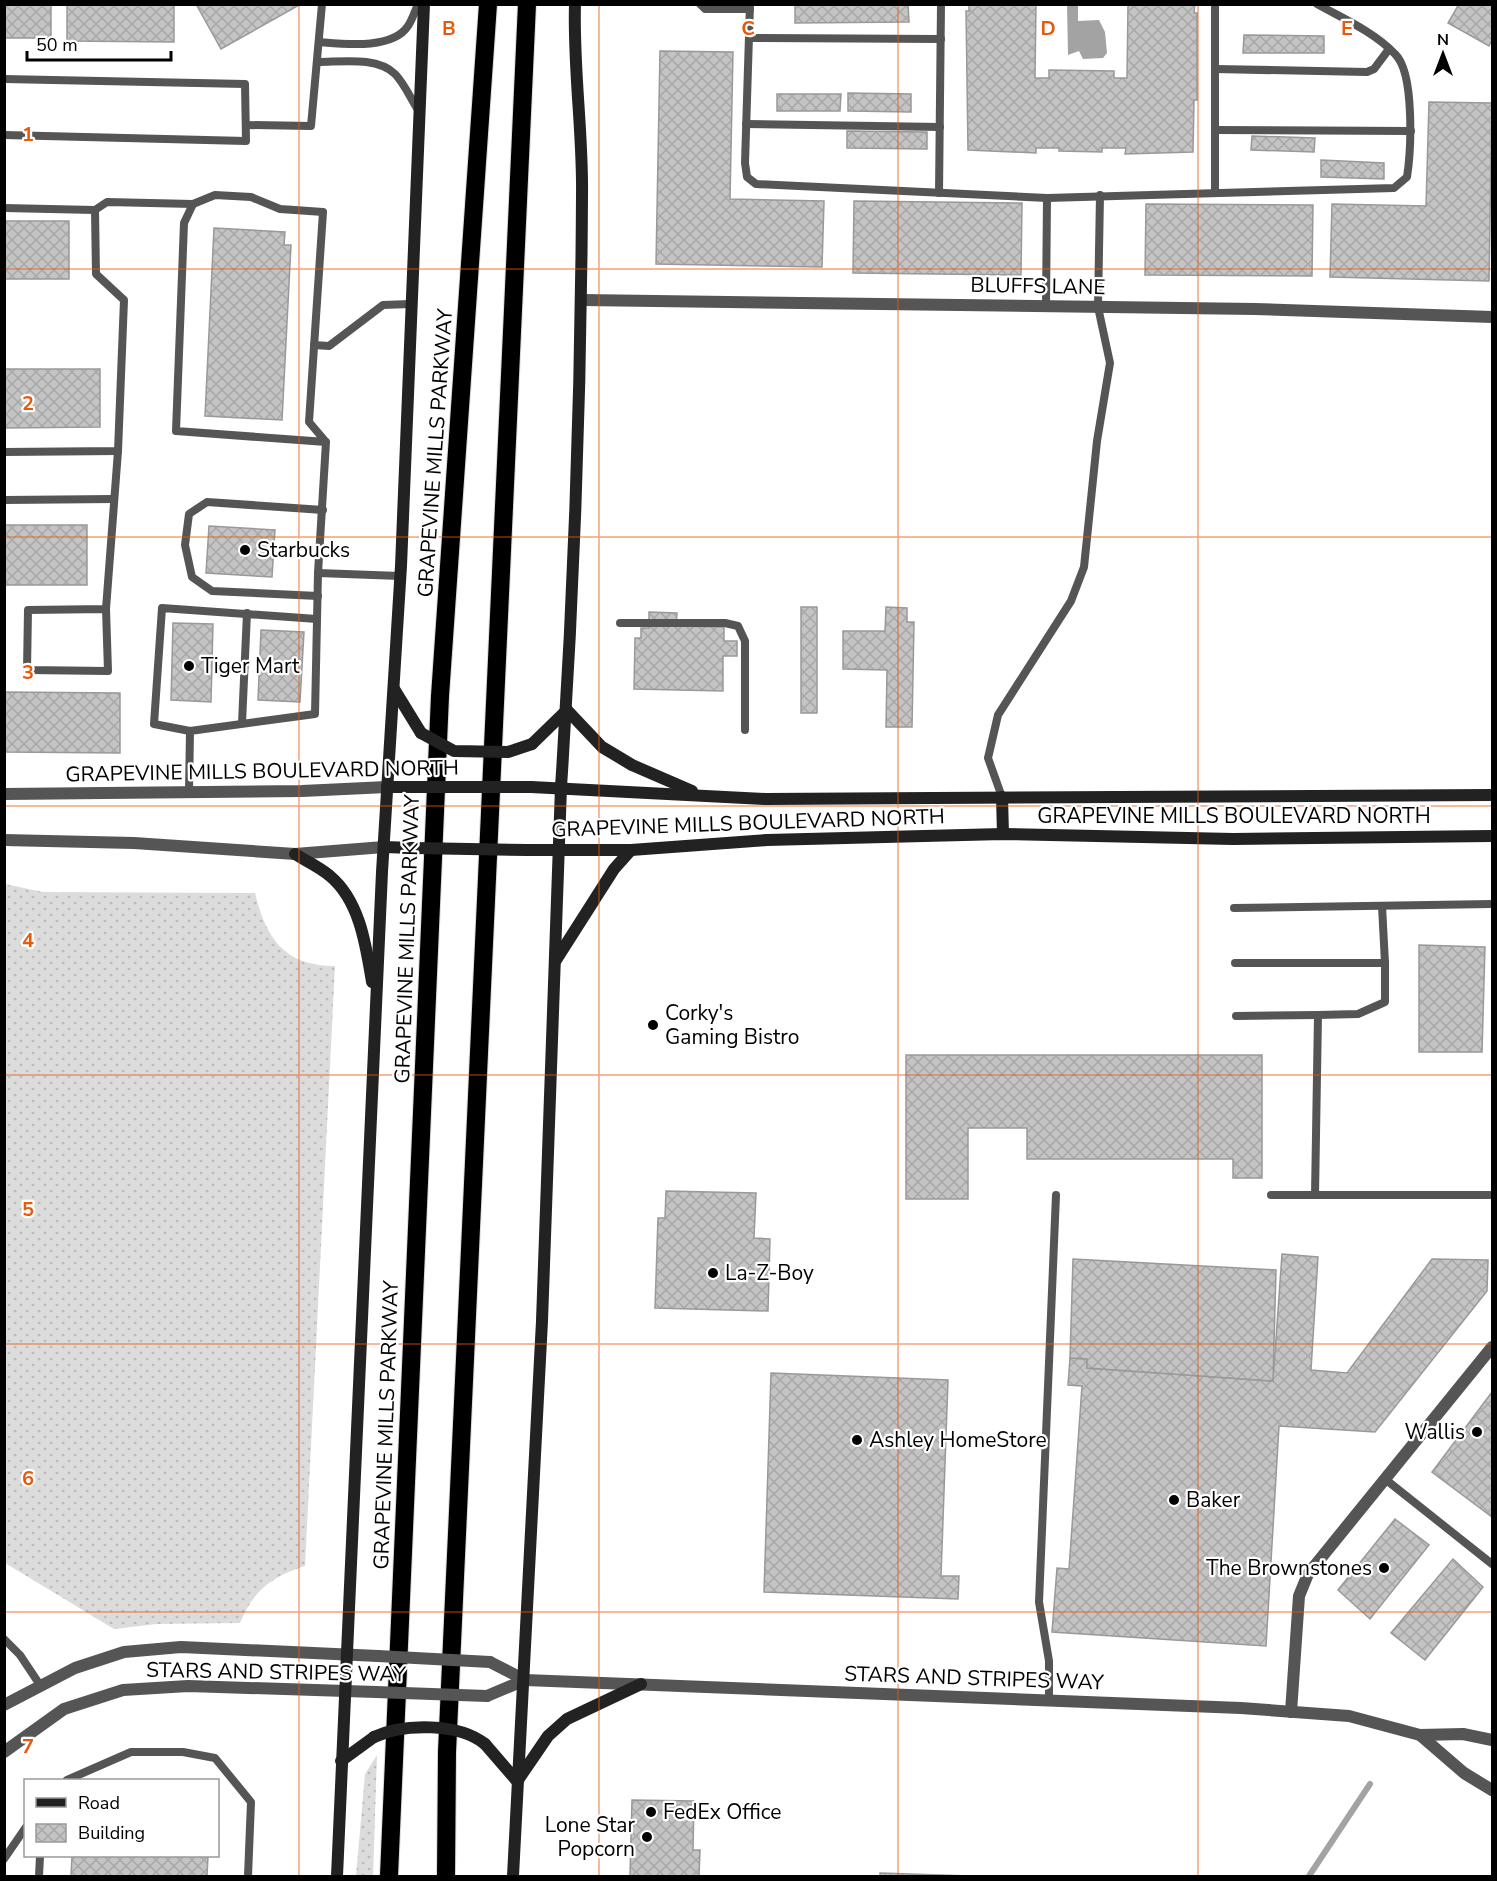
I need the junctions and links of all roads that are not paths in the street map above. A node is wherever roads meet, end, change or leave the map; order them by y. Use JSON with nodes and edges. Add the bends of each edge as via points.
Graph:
{"nodes":[{"id":1,"x":322,"y":4,"type":"edge"},
{"id":2,"x":418,"y":4,"type":"edge"},
{"id":3,"x":424,"y":4,"type":"edge"},
{"id":4,"x":488,"y":4,"type":"edge"},
{"id":5,"x":526,"y":4,"type":"edge"},
{"id":6,"x":575,"y":4,"type":"edge"},
{"id":7,"x":700,"y":4,"type":"edge"},
{"id":8,"x":941,"y":4,"type":"edge"},
{"id":9,"x":1215,"y":4,"type":"edge"},
{"id":10,"x":1317,"y":4,"type":"edge"},
{"id":11,"x":750,"y":7,"type":"edge"},
{"id":12,"x":749,"y":38,"type":"junction"},
{"id":13,"x":941,"y":39,"type":"junction"},
{"id":14,"x":319,"y":42,"type":"junction"},
{"id":15,"x":1389,"y":49,"type":"junction"},
{"id":16,"x":318,"y":62,"type":"junction"},
{"id":17,"x":1215,"y":69,"type":"junction"},
{"id":18,"x":4,"y":79,"type":"edge"},
{"id":19,"x":418,"y":110,"type":"junction"},
{"id":20,"x":746,"y":124,"type":"junction"},
{"id":21,"x":246,"y":125,"type":"junction"},
{"id":22,"x":940,"y":127,"type":"junction"},
{"id":23,"x":1215,"y":130,"type":"junction"},
{"id":24,"x":1411,"y":131,"type":"junction"},
{"id":25,"x":4,"y":135,"type":"edge"},
{"id":26,"x":1215,"y":192,"type":"junction"},
{"id":27,"x":939,"y":193,"type":"junction"},
{"id":28,"x":1100,"y":195,"type":"junction"},
{"id":29,"x":1047,"y":198,"type":"junction"},
{"id":30,"x":193,"y":204,"type":"junction"},
{"id":31,"x":4,"y":208,"type":"edge"},
{"id":32,"x":95,"y":210,"type":"junction"},
{"id":33,"x":582,"y":300,"type":"junction"},
{"id":34,"x":410,"y":304,"type":"junction"},
{"id":35,"x":1046,"y":306,"type":"junction"},
{"id":36,"x":1098,"y":307,"type":"junction"},
{"id":37,"x":1492,"y":316,"type":"edge"},
{"id":38,"x":314,"y":345,"type":"junction"},
{"id":39,"x":326,"y":442,"type":"junction"},
{"id":40,"x":118,"y":451,"type":"junction"},
{"id":41,"x":4,"y":452,"type":"edge"},
{"id":42,"x":114,"y":499,"type":"junction"},
{"id":43,"x":4,"y":500,"type":"edge"},
{"id":44,"x":323,"y":510,"type":"junction"},
{"id":45,"x":318,"y":573,"type":"junction"},
{"id":46,"x":400,"y":576,"type":"junction"},
{"id":47,"x":318,"y":596,"type":"junction"},
{"id":48,"x":106,"y":609,"type":"junction"},
{"id":49,"x":247,"y":613,"type":"junction"},
{"id":50,"x":317,"y":619,"type":"junction"},
{"id":51,"x":620,"y":622,"type":"dead end"},
{"id":52,"x":394,"y":689,"type":"junction"},
{"id":53,"x":567,"y":710,"type":"junction"},
{"id":54,"x":242,"y":723,"type":"junction"},
{"id":55,"x":745,"y":730,"type":"dead end"},
{"id":56,"x":190,"y":731,"type":"junction"},
{"id":57,"x":387,"y":787,"type":"junction"},
{"id":58,"x":561,"y":787,"type":"junction"},
{"id":59,"x":189,"y":792,"type":"junction"},
{"id":60,"x":4,"y":794,"type":"edge"},
{"id":61,"x":702,"y":795,"type":"junction"},
{"id":62,"x":1492,"y":795,"type":"edge"},
{"id":63,"x":1002,"y":797,"type":"junction"},
{"id":64,"x":1003,"y":834,"type":"junction"},
{"id":65,"x":1492,"y":836,"type":"edge"},
{"id":66,"x":4,"y":840,"type":"edge"},
{"id":67,"x":384,"y":848,"type":"junction"},
{"id":68,"x":560,"y":850,"type":"junction"},
{"id":69,"x":631,"y":850,"type":"junction"},
{"id":70,"x":295,"y":854,"type":"junction"},
{"id":71,"x":1492,"y":904,"type":"edge"},
{"id":72,"x":1382,"y":906,"type":"junction"},
{"id":73,"x":1234,"y":908,"type":"dead end"},
{"id":74,"x":556,"y":961,"type":"junction"},
{"id":75,"x":1235,"y":963,"type":"dead end"},
{"id":76,"x":1385,"y":963,"type":"junction"},
{"id":77,"x":376,"y":1008,"type":"junction"},
{"id":78,"x":1318,"y":1015,"type":"junction"},
{"id":79,"x":1236,"y":1016,"type":"dead end"},
{"id":80,"x":1056,"y":1195,"type":"dead end"},
{"id":81,"x":1271,"y":1195,"type":"dead end"},
{"id":82,"x":1315,"y":1195,"type":"junction"},
{"id":83,"x":1492,"y":1195,"type":"edge"},
{"id":84,"x":1492,"y":1347,"type":"edge"},
{"id":85,"x":1385,"y":1479,"type":"junction"},
{"id":86,"x":1492,"y":1564,"type":"edge"},
{"id":87,"x":4,"y":1639,"type":"edge"},
{"id":88,"x":346,"y":1654,"type":"junction"},
{"id":89,"x":525,"y":1680,"type":"junction"},
{"id":90,"x":641,"y":1684,"type":"junction"},
{"id":91,"x":40,"y":1685,"type":"junction"},
{"id":92,"x":344,"y":1691,"type":"junction"},
{"id":93,"x":1049,"y":1701,"type":"junction"},
{"id":94,"x":4,"y":1705,"type":"edge"},
{"id":95,"x":1291,"y":1712,"type":"junction"},
{"id":96,"x":1420,"y":1735,"type":"junction"},
{"id":97,"x":1492,"y":1740,"type":"edge"},
{"id":98,"x":4,"y":1752,"type":"edge"},
{"id":99,"x":341,"y":1761,"type":"junction"},
{"id":100,"x":69,"y":1779,"type":"edge"},
{"id":101,"x":517,"y":1781,"type":"junction"},
{"id":102,"x":1492,"y":1790,"type":"edge"},
{"id":103,"x":24,"y":1830,"type":"edge"},
{"id":104,"x":40,"y":1857,"type":"edge"},
{"id":105,"x":4,"y":1859,"type":"edge"},
{"id":106,"x":39,"y":1876,"type":"edge"},
{"id":107,"x":248,"y":1876,"type":"edge"},
{"id":108,"x":337,"y":1876,"type":"edge"},
{"id":109,"x":389,"y":1876,"type":"edge"},
{"id":110,"x":446,"y":1876,"type":"edge"},
{"id":111,"x":513,"y":1876,"type":"edge"}],
"edges":[{"from":1,"to":14,"type":"lane"},
{"from":2,"to":14,"type":"lane","via":[[407,28],[381,42]]},
{"from":3,"to":19,"type":"main road","name":"GRAPEVINE MILLS PARKWAY"},
{"from":4,"to":109,"type":"highway","name":"GRAPEVINE MILLS PARKWAY","via":[[441,696]]},
{"from":5,"to":110,"type":"highway","via":[[448,1741]]},
{"from":6,"to":33,"type":"main road","via":[[583,165]]},
{"from":7,"to":11,"type":"lane","via":[[705,9]]},
{"from":8,"to":13,"type":"lane"},
{"from":9,"to":17,"type":"lane"},
{"from":10,"to":15,"type":"lane","via":[[1362,28]]},
{"from":11,"to":12,"type":"lane"},
{"from":12,"to":13,"type":"lane"},
{"from":12,"to":20,"type":"lane"},
{"from":13,"to":22,"type":"lane"},
{"from":14,"to":16,"type":"lane"},
{"from":15,"to":17,"type":"lane","via":[[1367,72]]},
{"from":15,"to":24,"type":"lane","via":[[1398,56],[1408,92]]},
{"from":16,"to":19,"type":"lane","via":[[367,62],[382,66],[395,74]]},
{"from":16,"to":21,"type":"lane","via":[[311,126]]},
{"from":17,"to":23,"type":"lane"},
{"from":18,"to":21,"type":"lane","via":[[245,84]]},
{"from":19,"to":34,"type":"main road","name":"GRAPEVINE MILLS PARKWAY"},
{"from":20,"to":22,"type":"lane"},
{"from":20,"to":27,"type":"lane","via":[[747,177],[756,184]]},
{"from":21,"to":25,"type":"lane","via":[[246,141]]},
{"from":22,"to":27,"type":"lane"},
{"from":23,"to":24,"type":"lane"},
{"from":23,"to":26,"type":"lane"},
{"from":24,"to":26,"type":"lane","via":[[1407,177],[1394,188]]},
{"from":26,"to":28,"type":"lane"},
{"from":27,"to":29,"type":"lane"},
{"from":28,"to":29,"type":"lane"},
{"from":28,"to":36,"type":"lane"},
{"from":29,"to":35,"type":"lane"},
{"from":30,"to":32,"type":"lane","via":[[107,202]]},
{"from":30,"to":38,"type":"lane","via":[[215,195],[242,196],[280,209],[323,212]]},
{"from":30,"to":39,"type":"lane","via":[[184,224],[176,431]]},
{"from":31,"to":32,"type":"lane"},
{"from":32,"to":40,"type":"lane","via":[[96,274],[124,300]]},
{"from":33,"to":35,"type":"street","name":"BLUFFS LANE"},
{"from":33,"to":53,"type":"main road"},
{"from":34,"to":38,"type":"lane","via":[[383,305],[329,346]]},
{"from":34,"to":46,"type":"main road","name":"GRAPEVINE MILLS PARKWAY"},
{"from":35,"to":36,"type":"street","name":"BLUFFS LANE"},
{"from":36,"to":37,"type":"street","name":"BLUFFS LANE"},
{"from":36,"to":63,"type":"lane","via":[[1110,363],[1097,441],[1084,567],[1071,601],[998,715],[988,758]]},
{"from":38,"to":39,"type":"lane","via":[[309,422]]},
{"from":39,"to":44,"type":"lane"},
{"from":40,"to":41,"type":"lane"},
{"from":40,"to":42,"type":"lane"},
{"from":42,"to":43,"type":"lane"},
{"from":42,"to":48,"type":"lane"},
{"from":44,"to":45,"type":"lane"},
{"from":44,"to":47,"type":"lane","via":[[207,502],[189,514],[185,545],[192,577],[212,591]]},
{"from":45,"to":46,"type":"lane"},
{"from":45,"to":47,"type":"lane"},
{"from":46,"to":52,"type":"main road","name":"GRAPEVINE MILLS PARKWAY"},
{"from":47,"to":50,"type":"lane"},
{"from":48,"to":48,"type":"lane","via":[[28,610],[27,670],[108,670]]},
{"from":49,"to":50,"type":"lane"},
{"from":49,"to":54,"type":"lane"},
{"from":49,"to":56,"type":"lane","via":[[162,608],[154,724]]},
{"from":50,"to":54,"type":"lane","via":[[315,714]]},
{"from":51,"to":55,"type":"lane","via":[[725,622],[738,626],[745,641]]},
{"from":52,"to":53,"type":"main road","bridge":true,"via":[[422,733],[454,751],[508,752],[532,744]]},
{"from":52,"to":57,"type":"main road","name":"GRAPEVINE MILLS PARKWAY"},
{"from":53,"to":58,"type":"main road"},
{"from":53,"to":61,"type":"main road","via":[[602,747],[632,765]]},
{"from":54,"to":56,"type":"lane"},
{"from":56,"to":59,"type":"lane"},
{"from":57,"to":58,"type":"main road","name":"GRAPEVINE MILLS BOULEVARD NORTH","bridge":true},
{"from":57,"to":59,"type":"street","name":"GRAPEVINE MILLS BOULEVARD NORTH"},
{"from":57,"to":67,"type":"main road","name":"GRAPEVINE MILLS PARKWAY"},
{"from":58,"to":61,"type":"main road","name":"GRAPEVINE MILLS BOULEVARD NORTH"},
{"from":58,"to":68,"type":"main road"},
{"from":59,"to":60,"type":"street","name":"GRAPEVINE MILLS BOULEVARD NORTH"},
{"from":61,"to":63,"type":"main road","name":"GRAPEVINE MILLS BOULEVARD NORTH","via":[[765,799]]},
{"from":62,"to":63,"type":"main road","name":"GRAPEVINE MILLS BOULEVARD NORTH"},
{"from":63,"to":64,"type":"main road"},
{"from":64,"to":65,"type":"main road","name":"GRAPEVINE MILLS BOULEVARD NORTH","via":[[1233,838]]},
{"from":64,"to":69,"type":"main road","name":"GRAPEVINE MILLS BOULEVARD NORTH","via":[[767,840]]},
{"from":66,"to":70,"type":"street","name":"GRAPEVINE MILLS BOULEVARD NORTH","via":[[134,843]]},
{"from":67,"to":68,"type":"main road","name":"GRAPEVINE MILLS BOULEVARD NORTH","bridge":true},
{"from":67,"to":70,"type":"street","name":"GRAPEVINE MILLS BOULEVARD NORTH"},
{"from":67,"to":77,"type":"main road","name":"GRAPEVINE MILLS PARKWAY"},
{"from":68,"to":69,"type":"main road","name":"GRAPEVINE MILLS BOULEVARD NORTH"},
{"from":68,"to":74,"type":"main road"},
{"from":69,"to":74,"type":"main road","via":[[614,869]]},
{"from":70,"to":77,"type":"main road","via":[[331,876],[350,900],[366,944]]},
{"from":71,"to":72,"type":"lane"},
{"from":72,"to":73,"type":"lane"},
{"from":72,"to":76,"type":"lane"},
{"from":74,"to":89,"type":"main road"},
{"from":75,"to":76,"type":"lane"},
{"from":76,"to":78,"type":"lane","via":[[1385,1002],[1358,1014]]},
{"from":77,"to":88,"type":"main road","name":"GRAPEVINE MILLS PARKWAY"},
{"from":78,"to":79,"type":"lane"},
{"from":78,"to":82,"type":"lane"},
{"from":80,"to":93,"type":"lane","via":[[1039,1602],[1049,1660]]},
{"from":81,"to":82,"type":"lane"},
{"from":82,"to":83,"type":"lane"},
{"from":84,"to":85,"type":"street"},
{"from":85,"to":86,"type":"lane"},
{"from":85,"to":95,"type":"street","via":[[1308,1574],[1299,1596]]},
{"from":87,"to":91,"type":"lane"},
{"from":88,"to":89,"type":"street","name":"STARS AND STRIPES WAY","bridge":true,"via":[[490,1662]]},
{"from":88,"to":91,"type":"street","name":"STARS AND STRIPES WAY","via":[[181,1647],[124,1652],[75,1668]]},
{"from":88,"to":92,"type":"main road","name":"GRAPEVINE MILLS PARKWAY"},
{"from":89,"to":90,"type":"street","name":"STARS AND STRIPES WAY"},
{"from":89,"to":92,"type":"street","name":"STARS AND STRIPES WAY","bridge":true,"via":[[488,1695]]},
{"from":89,"to":101,"type":"main road"},
{"from":90,"to":93,"type":"street","name":"STARS AND STRIPES WAY"},
{"from":90,"to":101,"type":"main road","via":[[567,1719],[548,1736]]},
{"from":91,"to":94,"type":"street","name":"STARS AND STRIPES WAY"},
{"from":92,"to":98,"type":"street","name":"STARS AND STRIPES WAY","via":[[188,1686],[123,1690],[64,1709]]},
{"from":92,"to":99,"type":"main road","name":"GRAPEVINE MILLS PARKWAY"},
{"from":93,"to":95,"type":"street","name":"STARS AND STRIPES WAY"},
{"from":95,"to":96,"type":"street","name":"STARS AND STRIPES WAY","via":[[1349,1716]]},
{"from":96,"to":97,"type":"street","name":"STARS AND STRIPES WAY","via":[[1464,1734]]},
{"from":96,"to":102,"type":"street","name":"STARS AND STRIPES WAY","via":[[1464,1773]]},
{"from":99,"to":101,"type":"main road","bridge":true,"via":[[374,1737],[403,1728],[461,1730],[485,1744]]},
{"from":99,"to":108,"type":"main road","name":"GRAPEVINE MILLS PARKWAY"},
{"from":100,"to":107,"type":"lane","via":[[131,1752],[183,1752],[215,1758],[251,1802]]},
{"from":101,"to":111,"type":"main road"},
{"from":103,"to":105,"type":"lane"},
{"from":104,"to":106,"type":"lane"}]}
